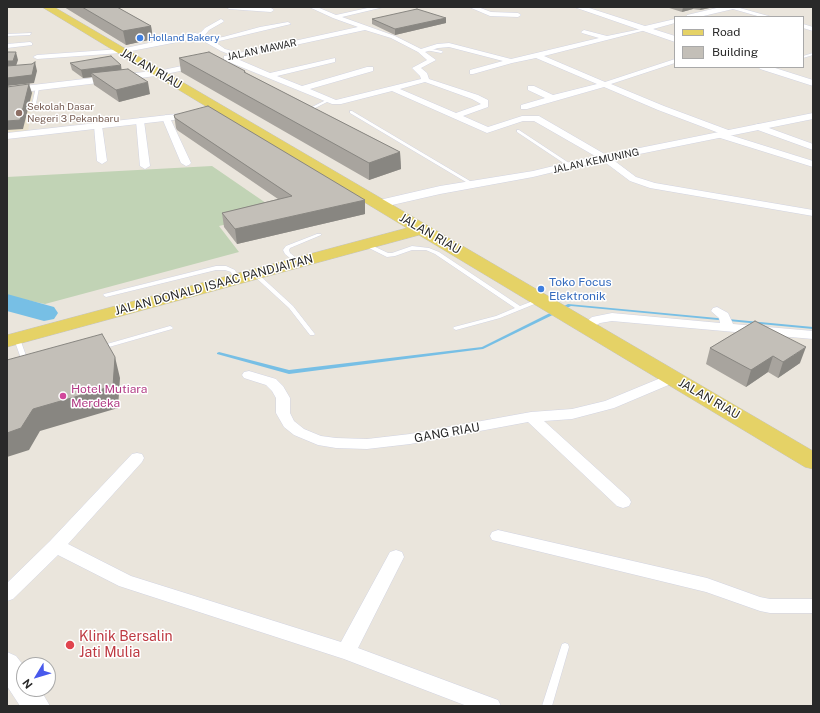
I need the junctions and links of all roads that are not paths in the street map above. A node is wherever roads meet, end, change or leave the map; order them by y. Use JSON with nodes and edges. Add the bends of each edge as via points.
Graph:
{"nodes":[{"id":1,"x":48,"y":7,"type":"edge"},
{"id":2,"x":51,"y":7,"type":"edge"},
{"id":3,"x":229,"y":7,"type":"edge"},
{"id":4,"x":312,"y":7,"type":"edge"},
{"id":5,"x":361,"y":7,"type":"edge"},
{"id":6,"x":381,"y":7,"type":"edge"},
{"id":7,"x":472,"y":7,"type":"edge"},
{"id":8,"x":578,"y":7,"type":"edge"},
{"id":9,"x":730,"y":7,"type":"edge"},
{"id":10,"x":271,"y":10,"type":"dead end"},
{"id":11,"x":368,"y":10,"type":"junction"},
{"id":12,"x":518,"y":15,"type":"dead end"},
{"id":13,"x":694,"y":16,"type":"edge"},
{"id":14,"x":765,"y":16,"type":"edge"},
{"id":15,"x":335,"y":17,"type":"junction"},
{"id":16,"x":221,"y":21,"type":"dead end"},
{"id":17,"x":674,"y":21,"type":"edge"},
{"id":18,"x":288,"y":24,"type":"dead end"},
{"id":19,"x":364,"y":28,"type":"junction"},
{"id":20,"x":644,"y":28,"type":"junction"},
{"id":21,"x":584,"y":32,"type":"dead end"},
{"id":22,"x":30,"y":34,"type":"dead end"},
{"id":23,"x":7,"y":35,"type":"edge"},
{"id":24,"x":200,"y":36,"type":"junction"},
{"id":25,"x":606,"y":38,"type":"junction"},
{"id":26,"x":674,"y":38,"type":"edge"},
{"id":27,"x":207,"y":41,"type":"junction"},
{"id":28,"x":30,"y":44,"type":"dead end"},
{"id":29,"x":7,"y":46,"type":"edge"},
{"id":30,"x":423,"y":50,"type":"junction"},
{"id":31,"x":120,"y":51,"type":"junction"},
{"id":32,"x":441,"y":52,"type":"dead end"},
{"id":33,"x":238,"y":55,"type":"junction"},
{"id":34,"x":537,"y":56,"type":"junction"},
{"id":35,"x":37,"y":57,"type":"dead end"},
{"id":36,"x":332,"y":60,"type":"dead end"},
{"id":37,"x":511,"y":61,"type":"junction"},
{"id":38,"x":674,"y":61,"type":"edge"},
{"id":39,"x":205,"y":63,"type":"edge"},
{"id":40,"x":769,"y":68,"type":"edge"},
{"id":41,"x":370,"y":69,"type":"dead end"},
{"id":42,"x":473,"y":72,"type":"dead end"},
{"id":43,"x":161,"y":74,"type":"junction"},
{"id":44,"x":271,"y":75,"type":"junction"},
{"id":45,"x":425,"y":80,"type":"junction"},
{"id":46,"x":813,"y":83,"type":"edge"},
{"id":47,"x":606,"y":84,"type":"junction"},
{"id":48,"x":37,"y":88,"type":"junction"},
{"id":49,"x":304,"y":88,"type":"junction"},
{"id":50,"x":392,"y":88,"type":"junction"},
{"id":51,"x":531,"y":88,"type":"dead end"},
{"id":52,"x":7,"y":92,"type":"edge"},
{"id":53,"x":552,"y":98,"type":"junction"},
{"id":54,"x":329,"y":100,"type":"junction"},
{"id":55,"x":524,"y":107,"type":"dead end"},
{"id":56,"x":312,"y":108,"type":"edge"},
{"id":57,"x":33,"y":109,"type":"dead end"},
{"id":58,"x":223,"y":112,"type":"junction"},
{"id":59,"x":351,"y":112,"type":"dead end"},
{"id":60,"x":456,"y":116,"type":"junction"},
{"id":61,"x":813,"y":116,"type":"edge"},
{"id":62,"x":166,"y":118,"type":"junction"},
{"id":63,"x":140,"y":121,"type":"junction"},
{"id":64,"x":98,"y":126,"type":"junction"},
{"id":65,"x":758,"y":127,"type":"junction"},
{"id":66,"x":518,"y":132,"type":"dead end"},
{"id":67,"x":724,"y":134,"type":"junction"},
{"id":68,"x":7,"y":136,"type":"edge"},
{"id":69,"x":813,"y":147,"type":"edge"},
{"id":70,"x":605,"y":158,"type":"junction"},
{"id":71,"x":102,"y":161,"type":"dead end"},
{"id":72,"x":186,"y":163,"type":"dead end"},
{"id":73,"x":813,"y":164,"type":"edge"},
{"id":74,"x":145,"y":166,"type":"dead end"},
{"id":75,"x":570,"y":166,"type":"junction"},
{"id":76,"x":473,"y":184,"type":"junction"},
{"id":77,"x":379,"y":204,"type":"junction"},
{"id":78,"x":813,"y":213,"type":"edge"},
{"id":79,"x":421,"y":229,"type":"junction"},
{"id":80,"x":319,"y":235,"type":"dead end"},
{"id":81,"x":365,"y":244,"type":"junction"},
{"id":82,"x":299,"y":263,"type":"junction"},
{"id":83,"x":255,"y":274,"type":"junction"},
{"id":84,"x":236,"y":279,"type":"junction"},
{"id":85,"x":106,"y":295,"type":"dead end"},
{"id":86,"x":552,"y":305,"type":"junction"},
{"id":87,"x":519,"y":308,"type":"junction"},
{"id":88,"x":586,"y":327,"type":"junction"},
{"id":89,"x":170,"y":328,"type":"dead end"},
{"id":90,"x":456,"y":328,"type":"dead end"},
{"id":91,"x":312,"y":334,"type":"dead end"},
{"id":92,"x":813,"y":335,"type":"edge"},
{"id":93,"x":12,"y":340,"type":"edge"},
{"id":94,"x":95,"y":349,"type":"edge"},
{"id":95,"x":35,"y":366,"type":"edge"},
{"id":96,"x":27,"y":368,"type":"junction"},
{"id":97,"x":20,"y":371,"type":"edge"},
{"id":98,"x":249,"y":375,"type":"dead end"},
{"id":99,"x":673,"y":378,"type":"junction"},
{"id":100,"x":532,"y":417,"type":"junction"},
{"id":101,"x":137,"y":458,"type":"dead end"},
{"id":102,"x":813,"y":461,"type":"edge"},
{"id":103,"x":623,"y":502,"type":"dead end"},
{"id":104,"x":498,"y":536,"type":"dead end"},
{"id":105,"x":56,"y":546,"type":"junction"},
{"id":106,"x":396,"y":557,"type":"dead end"},
{"id":107,"x":7,"y":594,"type":"edge"},
{"id":108,"x":813,"y":606,"type":"edge"},
{"id":109,"x":565,"y":647,"type":"dead end"},
{"id":110,"x":346,"y":652,"type":"junction"},
{"id":111,"x":7,"y":664,"type":"edge"},
{"id":112,"x":16,"y":677,"type":"edge"},
{"id":113,"x":30,"y":697,"type":"edge"},
{"id":114,"x":36,"y":706,"type":"edge"},
{"id":115,"x":491,"y":706,"type":"edge"},
{"id":116,"x":547,"y":706,"type":"edge"}],
"edges":[{"from":1,"to":2,"type":"street"},
{"from":1,"to":31,"type":"main road","name":"JALAN RIAU"},
{"from":3,"to":10,"type":"street"},
{"from":4,"to":15,"type":"street"},
{"from":5,"to":11,"type":"street"},
{"from":6,"to":11,"type":"street"},
{"from":7,"to":12,"type":"street","via":[[490,14]]},
{"from":8,"to":20,"type":"street"},
{"from":9,"to":13,"type":"street"},
{"from":9,"to":14,"type":"street"},
{"from":11,"to":15,"type":"street"},
{"from":15,"to":19,"type":"street"},
{"from":16,"to":24,"type":"street","via":[[207,28]]},
{"from":17,"to":20,"type":"street"},
{"from":18,"to":27,"type":"street"},
{"from":19,"to":30,"type":"street"},
{"from":19,"to":33,"type":"street","name":"JALAN MAWAR"},
{"from":20,"to":25,"type":"street"},
{"from":20,"to":26,"type":"street"},
{"from":21,"to":25,"type":"street"},
{"from":22,"to":23,"type":"lane"},
{"from":24,"to":27,"type":"street"},
{"from":24,"to":31,"type":"street"},
{"from":25,"to":34,"type":"street"},
{"from":27,"to":33,"type":"street"},
{"from":28,"to":29,"type":"street"},
{"from":30,"to":32,"type":"lane"},
{"from":30,"to":37,"type":"street","via":[[437,46],[454,46]]},
{"from":30,"to":45,"type":"street","via":[[432,60],[416,68],[424,75]]},
{"from":31,"to":35,"type":"street"},
{"from":31,"to":43,"type":"main road","name":"JALAN RIAU"},
{"from":33,"to":44,"type":"street","name":"JALAN MAWAR","via":[[224,59]]},
{"from":34,"to":37,"type":"street"},
{"from":34,"to":47,"type":"street"},
{"from":36,"to":44,"type":"street"},
{"from":37,"to":42,"type":"street"},
{"from":38,"to":47,"type":"street"},
{"from":39,"to":43,"type":"street"},
{"from":40,"to":46,"type":"street"},
{"from":41,"to":49,"type":"street"},
{"from":43,"to":48,"type":"street"},
{"from":43,"to":58,"type":"main road","name":"JALAN RIAU"},
{"from":44,"to":49,"type":"street"},
{"from":45,"to":50,"type":"street"},
{"from":45,"to":60,"type":"street","via":[[485,102]]},
{"from":47,"to":53,"type":"street"},
{"from":47,"to":67,"type":"street"},
{"from":48,"to":52,"type":"street"},
{"from":48,"to":57,"type":"lane"},
{"from":49,"to":54,"type":"street"},
{"from":50,"to":54,"type":"street","via":[[341,102]]},
{"from":50,"to":60,"type":"street"},
{"from":51,"to":53,"type":"street"},
{"from":53,"to":55,"type":"street"},
{"from":54,"to":56,"type":"lane"},
{"from":58,"to":62,"type":"street"},
{"from":58,"to":77,"type":"main road","name":"JALAN RIAU"},
{"from":59,"to":76,"type":"lane"},
{"from":60,"to":70,"type":"street","via":[[487,130],[522,119],[536,118]]},
{"from":61,"to":65,"type":"street","name":"JALAN KEMUNING"},
{"from":62,"to":63,"type":"street"},
{"from":62,"to":72,"type":"street"},
{"from":63,"to":64,"type":"street"},
{"from":63,"to":74,"type":"street"},
{"from":64,"to":68,"type":"street"},
{"from":64,"to":71,"type":"street"},
{"from":65,"to":67,"type":"street","name":"JALAN KEMUNING"},
{"from":65,"to":69,"type":"street"},
{"from":66,"to":75,"type":"lane"},
{"from":67,"to":70,"type":"street","name":"JALAN KEMUNING"},
{"from":67,"to":73,"type":"street"},
{"from":70,"to":75,"type":"street","name":"JALAN KEMUNING"},
{"from":70,"to":78,"type":"street","via":[[633,179],[653,186]]},
{"from":75,"to":76,"type":"street","name":"JALAN KEMUNING"},
{"from":76,"to":77,"type":"street","name":"JALAN KEMUNING"},
{"from":77,"to":79,"type":"main road","name":"JALAN RIAU"},
{"from":79,"to":81,"type":"main road","name":"JALAN DONALD ISAAC PANDJAITAN"},
{"from":79,"to":86,"type":"main road","name":"JALAN RIAU"},
{"from":80,"to":82,"type":"lane","via":[[288,247],[288,254]]},
{"from":81,"to":82,"type":"main road","name":"JALAN DONALD ISAAC PANDJAITAN"},
{"from":81,"to":87,"type":"lane","via":[[387,255],[412,248],[437,253]]},
{"from":82,"to":83,"type":"main road","name":"JALAN DONALD ISAAC PANDJAITAN"},
{"from":83,"to":84,"type":"main road","name":"JALAN DONALD ISAAC PANDJAITAN"},
{"from":83,"to":91,"type":"lane","via":[[291,307]]},
{"from":84,"to":85,"type":"lane","via":[[233,271],[216,268]]},
{"from":84,"to":93,"type":"main road","name":"JALAN DONALD ISAAC PANDJAITAN"},
{"from":86,"to":87,"type":"lane"},
{"from":86,"to":88,"type":"main road","name":"JALAN RIAU"},
{"from":87,"to":90,"type":"lane","via":[[498,317]]},
{"from":88,"to":92,"type":"street","via":[[596,320],[612,317],[724,319]]},
{"from":88,"to":99,"type":"main road","name":"JALAN RIAU"},
{"from":89,"to":94,"type":"lane"},
{"from":93,"to":96,"type":"lane"},
{"from":95,"to":96,"type":"lane"},
{"from":96,"to":97,"type":"lane"},
{"from":98,"to":100,"type":"street","name":"GANG RIAU","via":[[271,382],[278,389],[283,398],[283,413],[289,424],[299,432],[318,440],[336,443],[367,444],[410,439]]},
{"from":99,"to":100,"type":"street","name":"GANG RIAU","via":[[609,405],[572,414]]},
{"from":99,"to":102,"type":"main road","name":"JALAN RIAU"},
{"from":100,"to":103,"type":"street"},
{"from":101,"to":105,"type":"street"},
{"from":104,"to":108,"type":"street","via":[[708,585],[760,604]]},
{"from":105,"to":107,"type":"street"},
{"from":105,"to":110,"type":"street","via":[[125,581]]},
{"from":106,"to":110,"type":"street"},
{"from":109,"to":116,"type":"lane"},
{"from":110,"to":115,"type":"street"},
{"from":111,"to":112,"type":"main road"},
{"from":113,"to":114,"type":"main road"}]}
